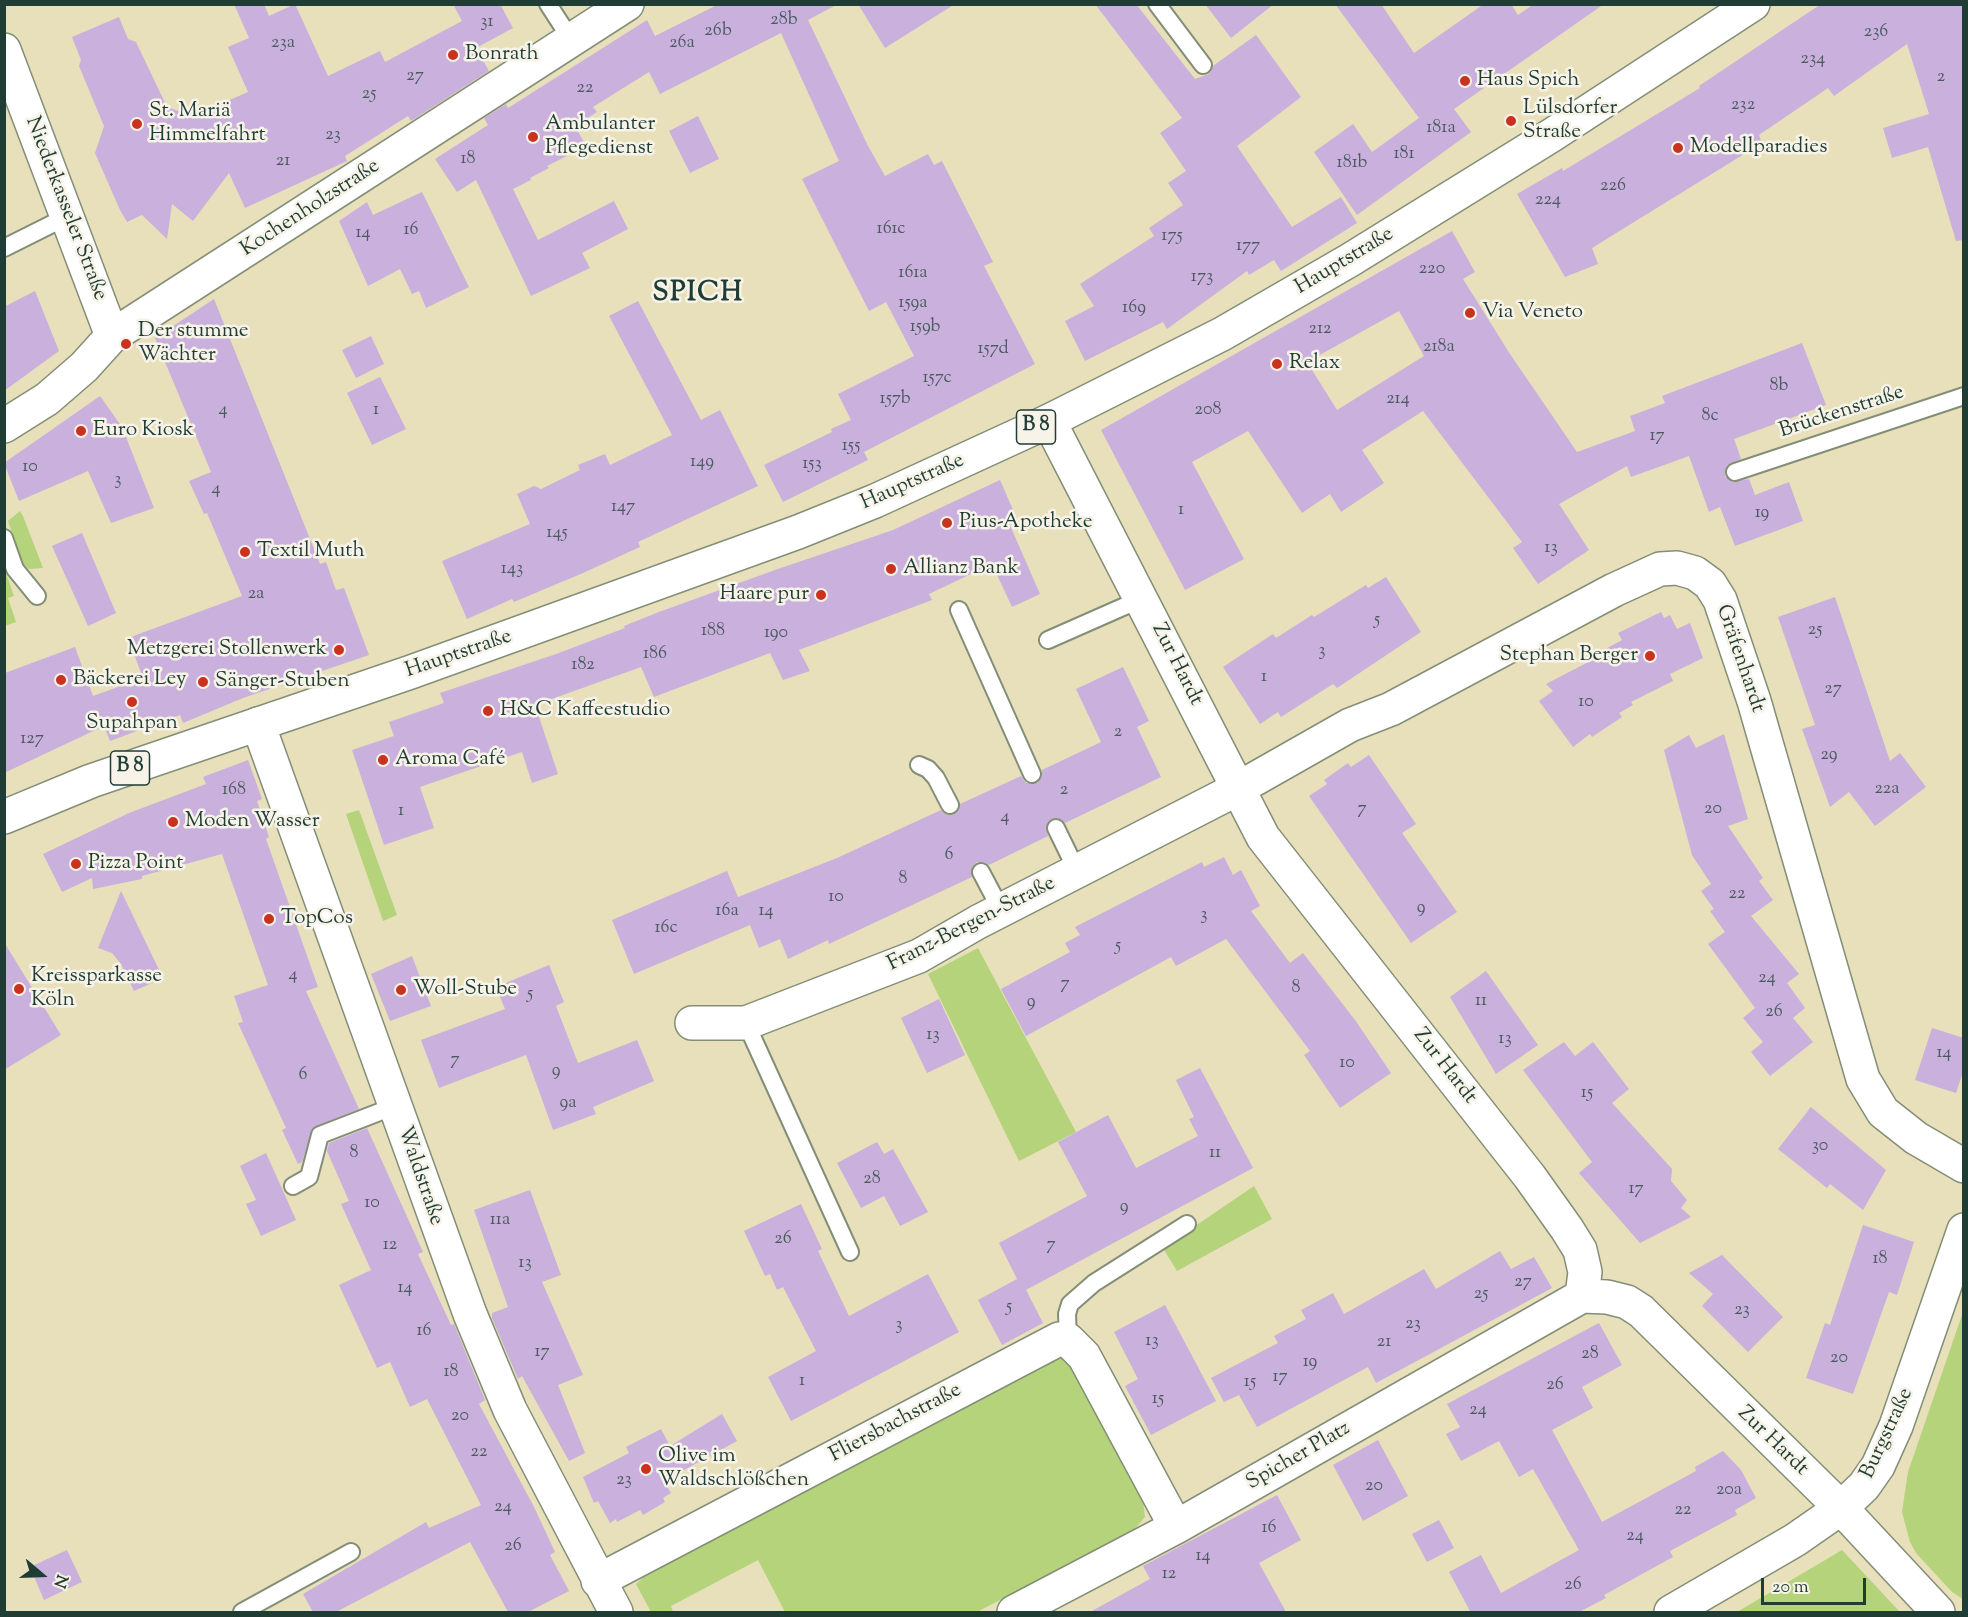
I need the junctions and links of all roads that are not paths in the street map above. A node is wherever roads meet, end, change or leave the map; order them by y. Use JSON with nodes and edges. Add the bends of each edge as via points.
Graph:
{"nodes":[{"id":1,"x":548,"y":4,"type":"edge"},
{"id":2,"x":627,"y":4,"type":"edge"},
{"id":3,"x":1157,"y":4,"type":"edge"},
{"id":4,"x":1753,"y":4,"type":"edge"},
{"id":5,"x":572,"y":41,"type":"junction"},
{"id":6,"x":4,"y":50,"type":"edge"},
{"id":7,"x":1203,"y":64,"type":"dead end"},
{"id":8,"x":68,"y":216,"type":"junction"},
{"id":9,"x":4,"y":248,"type":"edge"},
{"id":10,"x":112,"y":336,"type":"junction"},
{"id":11,"x":1964,"y":396,"type":"edge"},
{"id":12,"x":1049,"y":421,"type":"junction"},
{"id":13,"x":4,"y":426,"type":"edge"},
{"id":14,"x":1735,"y":472,"type":"dead end"},
{"id":15,"x":4,"y":538,"type":"edge"},
{"id":16,"x":37,"y":596,"type":"dead end"},
{"id":17,"x":1142,"y":599,"type":"junction"},
{"id":18,"x":959,"y":610,"type":"dead end"},
{"id":19,"x":1048,"y":640,"type":"dead end"},
{"id":20,"x":258,"y":724,"type":"junction"},
{"id":21,"x":919,"y":765,"type":"dead end"},
{"id":22,"x":1032,"y":774,"type":"dead end"},
{"id":23,"x":1239,"y":788,"type":"junction"},
{"id":24,"x":950,"y":806,"type":"dead end"},
{"id":25,"x":4,"y":817,"type":"edge"},
{"id":26,"x":1056,"y":828,"type":"dead end"},
{"id":27,"x":1077,"y":871,"type":"junction"},
{"id":28,"x":981,"y":872,"type":"dead end"},
{"id":29,"x":1001,"y":910,"type":"junction"},
{"id":30,"x":692,"y":1023,"type":"dead end"},
{"id":31,"x":746,"y":1023,"type":"junction"},
{"id":32,"x":395,"y":1106,"type":"junction"},
{"id":33,"x":1964,"y":1166,"type":"edge"},
{"id":34,"x":293,"y":1186,"type":"dead end"},
{"id":35,"x":1187,"y":1224,"type":"dead end"},
{"id":36,"x":1964,"y":1230,"type":"edge"},
{"id":37,"x":850,"y":1252,"type":"dead end"},
{"id":38,"x":1582,"y":1296,"type":"junction"},
{"id":39,"x":1068,"y":1340,"type":"junction"},
{"id":40,"x":1841,"y":1508,"type":"junction"},
{"id":41,"x":1176,"y":1527,"type":"junction"},
{"id":42,"x":351,"y":1552,"type":"dead end"},
{"id":43,"x":598,"y":1581,"type":"junction"},
{"id":44,"x":242,"y":1612,"type":"edge"},
{"id":45,"x":616,"y":1612,"type":"edge"},
{"id":46,"x":1014,"y":1612,"type":"edge"},
{"id":47,"x":1671,"y":1612,"type":"edge"},
{"id":48,"x":1938,"y":1612,"type":"edge"}],
"edges":[{"from":1,"to":5,"type":"lane"},
{"from":2,"to":5,"type":"street","name":"Kochenholzstraße"},
{"from":3,"to":7,"type":"lane"},
{"from":4,"to":12,"type":"street","name":"Hauptstraße","number":"B 8","via":[[1552,135],[1341,265],[1222,334]]},
{"from":5,"to":10,"type":"street","name":"Kochenholzstraße"},
{"from":6,"to":8,"type":"street","name":"Niederkasseler Straße"},
{"from":8,"to":9,"type":"lane"},
{"from":8,"to":10,"type":"street","name":"Niederkasseler Straße"},
{"from":10,"to":13,"type":"street","name":"Kochenholzstraße","via":[[47,399]]},
{"from":11,"to":14,"type":"lane","name":"Brückenstraße"},
{"from":12,"to":17,"type":"street","name":"Zur Hardt"},
{"from":12,"to":20,"type":"street","name":"Hauptstraße","number":"B 8","via":[[798,532]]},
{"from":15,"to":16,"type":"lane","via":[[15,569]]},
{"from":17,"to":19,"type":"lane"},
{"from":17,"to":23,"type":"street","name":"Zur Hardt"},
{"from":18,"to":22,"type":"lane"},
{"from":20,"to":25,"type":"street","name":"Hauptstraße","number":"B 8","via":[[91,781]]},
{"from":20,"to":32,"type":"street","name":"Waldstraße"},
{"from":21,"to":24,"type":"lane","via":[[936,778]]},
{"from":23,"to":27,"type":"street","name":"Franz-Bergen-Straße"},
{"from":23,"to":33,"type":"street","name":"Gräfenhardt","via":[[1350,725],[1391,709],[1614,590],[1660,569],[1695,573],[1710,584],[1720,600],[1754,700],[1863,1079],[1883,1112],[1916,1138]]},
{"from":23,"to":38,"type":"street","name":"Zur Hardt","via":[[1263,837],[1567,1229],[1580,1250],[1585,1272]]},
{"from":26,"to":27,"type":"lane"},
{"from":27,"to":29,"type":"street","name":"Franz-Bergen-Straße"},
{"from":28,"to":29,"type":"lane"},
{"from":29,"to":31,"type":"street","name":"Franz-Bergen-Straße","via":[[919,956]]},
{"from":30,"to":31,"type":"street","name":"Franz-Bergen-Straße"},
{"from":31,"to":37,"type":"lane"},
{"from":32,"to":34,"type":"lane","via":[[320,1135],[309,1177]]},
{"from":32,"to":43,"type":"street","name":"Waldstraße","via":[[470,1314],[510,1410]]},
{"from":35,"to":39,"type":"lane","via":[[1094,1283],[1070,1304]]},
{"from":36,"to":40,"type":"street","name":"Burgstraße","via":[[1896,1426],[1878,1466]]},
{"from":38,"to":40,"type":"street","name":"Zur Hardt","via":[[1627,1302],[1641,1311]]},
{"from":38,"to":41,"type":"street","name":"Spicher Platz"},
{"from":39,"to":41,"type":"street","via":[[1084,1356]]},
{"from":39,"to":43,"type":"street","name":"Fliersbachstraße","via":[[1050,1342]]},
{"from":40,"to":47,"type":"street","name":"Burgstraße"},
{"from":40,"to":48,"type":"street","name":"Zur Hardt"},
{"from":41,"to":46,"type":"street","name":"Spicher Platz"},
{"from":42,"to":44,"type":"lane"},
{"from":43,"to":45,"type":"street","name":"Waldstraße"}]}
